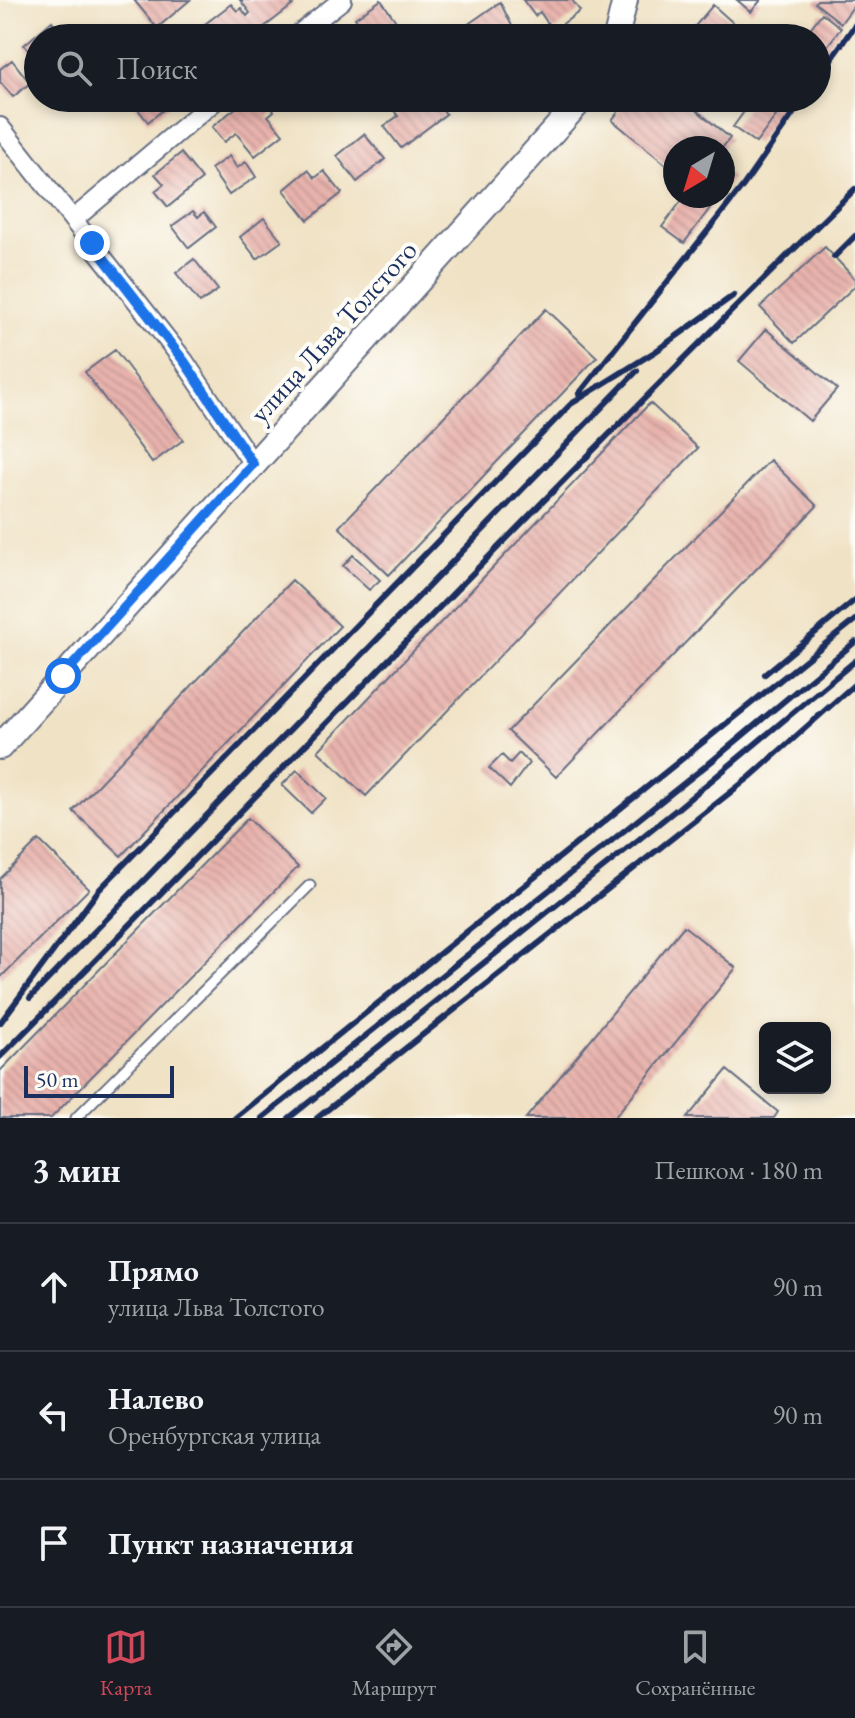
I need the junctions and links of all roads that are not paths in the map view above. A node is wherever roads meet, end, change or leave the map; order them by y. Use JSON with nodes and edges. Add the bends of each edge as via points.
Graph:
{"nodes":[{"id":1,"x":342,"y":0,"type":"edge"},
{"id":2,"x":625,"y":0,"type":"edge"},
{"id":3,"x":312,"y":24,"type":"edge"},
{"id":4,"x":619,"y":24,"type":"edge"},
{"id":5,"x":201,"y":112,"type":"edge"},
{"id":6,"x":570,"y":112,"type":"edge"},
{"id":7,"x":0,"y":127,"type":"edge"},
{"id":8,"x":74,"y":219,"type":"junction"},
{"id":9,"x":253,"y":464,"type":"junction"},
{"id":10,"x":0,"y":747,"type":"edge"},
{"id":11,"x":310,"y":885,"type":"dead end"},
{"id":12,"x":76,"y":1118,"type":"edge"}],
"edges":[{"from":1,"to":3,"type":"street"},
{"from":2,"to":4,"type":"street"},
{"from":5,"to":8,"type":"street"},
{"from":6,"to":9,"type":"street","name":"улица Льва Толстого"},
{"from":7,"to":8,"type":"street"},
{"from":8,"to":9,"type":"street","via":[[184,361]]},
{"from":9,"to":10,"type":"street","name":"улица Льва Толстого"},
{"from":11,"to":12,"type":"lane"}]}
